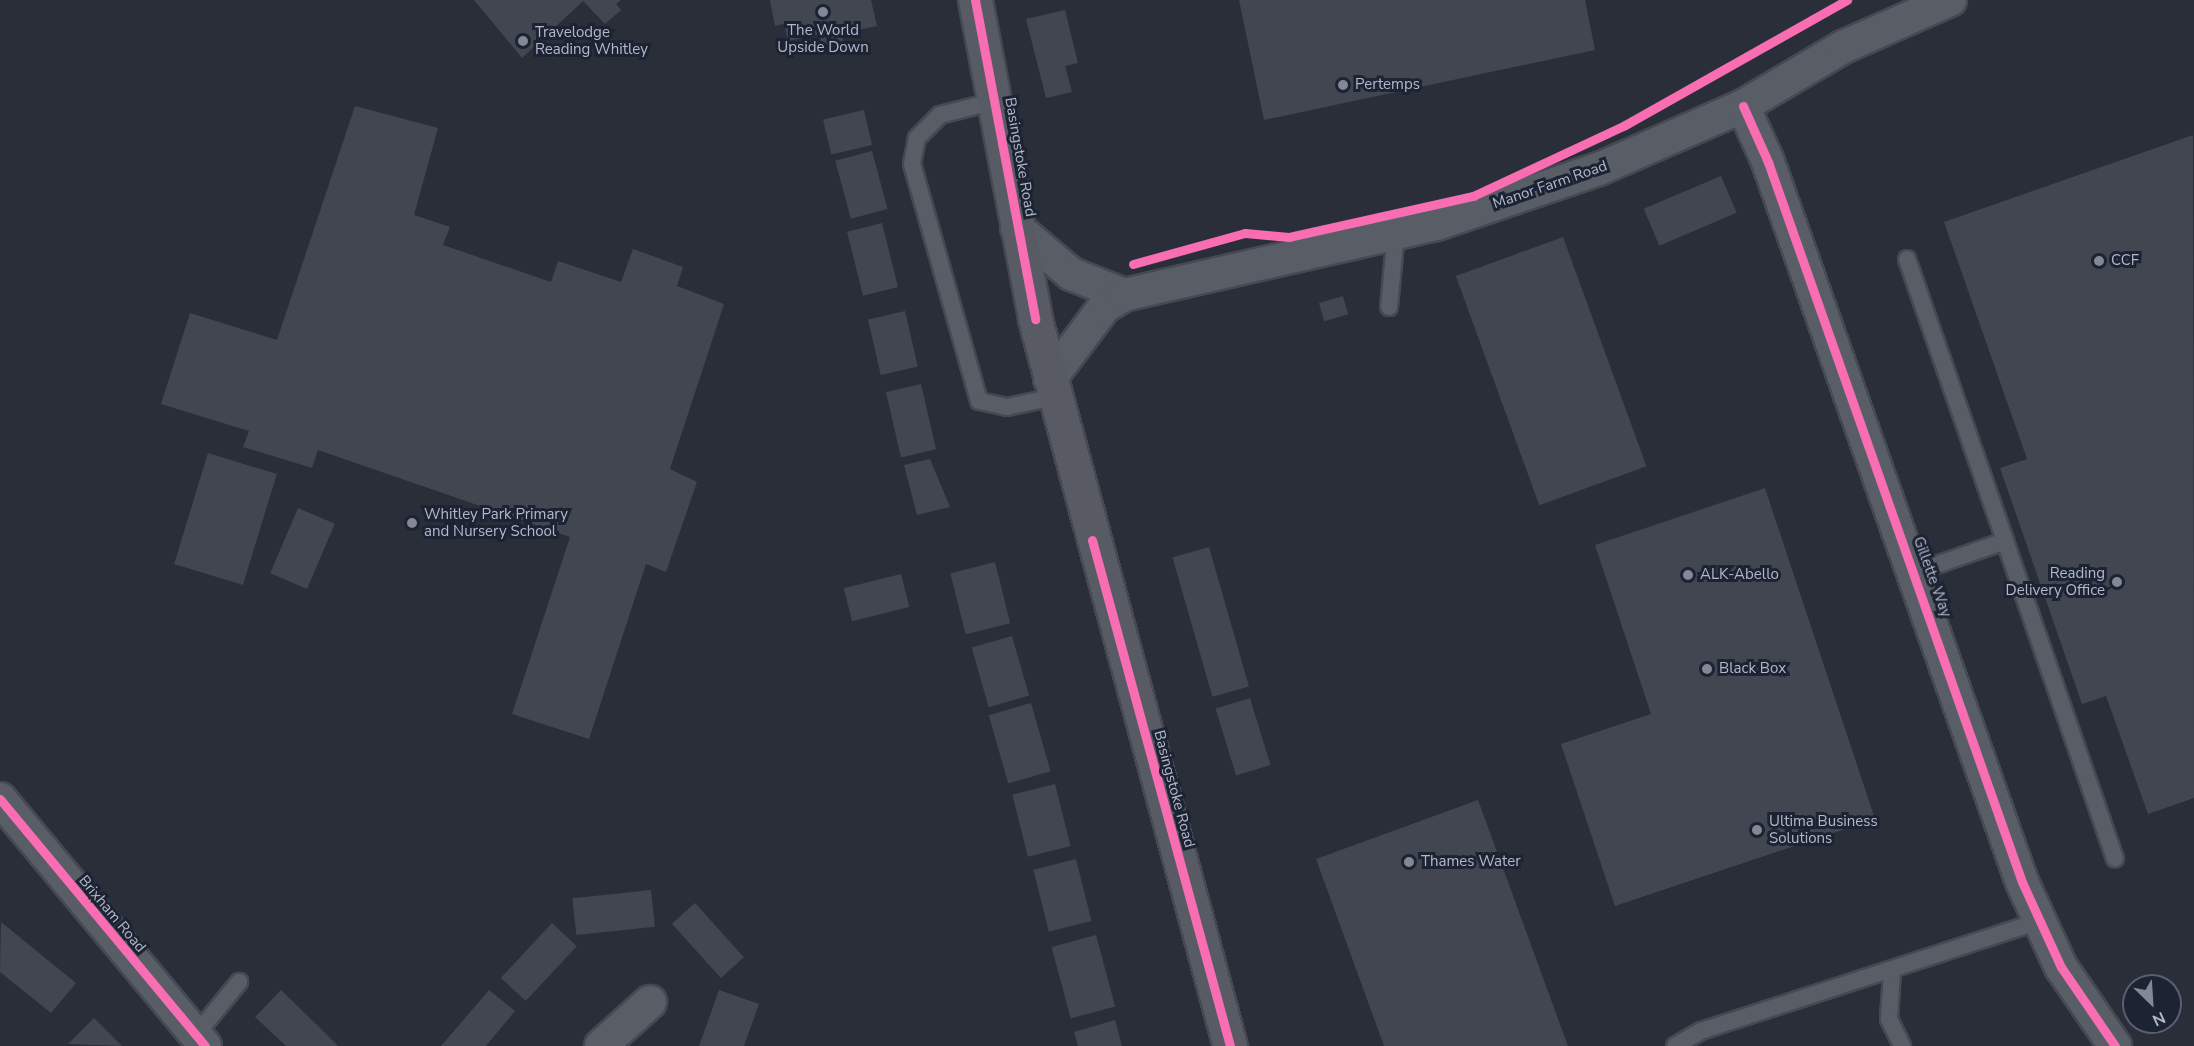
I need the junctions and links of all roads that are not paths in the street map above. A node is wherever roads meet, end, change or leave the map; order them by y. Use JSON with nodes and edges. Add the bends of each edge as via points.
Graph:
{"nodes":[{"id":1,"x":975,"y":0,"type":"edge"},
{"id":2,"x":1950,"y":0,"type":"edge"},
{"id":3,"x":995,"y":101,"type":"junction"},
{"id":4,"x":1743,"y":106,"type":"junction"},
{"id":5,"x":1017,"y":228,"type":"junction"},
{"id":6,"x":1396,"y":233,"type":"junction"},
{"id":7,"x":1907,"y":259,"type":"dead end"},
{"id":8,"x":1124,"y":295,"type":"junction"},
{"id":9,"x":1389,"y":307,"type":"dead end"},
{"id":10,"x":1052,"y":388,"type":"junction"},
{"id":11,"x":2005,"y":541,"type":"junction"},
{"id":12,"x":1916,"y":572,"type":"junction"},
{"id":13,"x":0,"y":799,"type":"edge"},
{"id":14,"x":2115,"y":858,"type":"dead end"},
{"id":15,"x":2040,"y":921,"type":"junction"},
{"id":16,"x":1892,"y":972,"type":"junction"},
{"id":17,"x":239,"y":982,"type":"dead end"},
{"id":18,"x":650,"y":1002,"type":"dead end"},
{"id":19,"x":200,"y":1041,"type":"edge"},
{"id":20,"x":601,"y":1046,"type":"edge"},
{"id":21,"x":1230,"y":1046,"type":"edge"},
{"id":22,"x":1675,"y":1046,"type":"edge"},
{"id":23,"x":1902,"y":1046,"type":"edge"},
{"id":24,"x":2115,"y":1046,"type":"edge"}],
"edges":[{"from":1,"to":3,"type":"main road","name":"Basingstoke Road"},
{"from":2,"to":4,"type":"street","name":"Manor Farm Road","via":[[1843,47]]},
{"from":3,"to":5,"type":"main road","name":"Basingstoke Road"},
{"from":3,"to":10,"type":"lane","via":[[940,115],[917,138],[912,164],[979,401],[1007,407]]},
{"from":4,"to":6,"type":"street","name":"Manor Farm Road","via":[[1599,169]]},
{"from":4,"to":12,"type":"street","name":"Gillette Way"},
{"from":5,"to":8,"type":"street","via":[[1071,274]]},
{"from":5,"to":10,"type":"main road","name":"Basingstoke Road"},
{"from":6,"to":8,"type":"street","name":"Manor Farm Road"},
{"from":6,"to":9,"type":"lane"},
{"from":7,"to":11,"type":"lane"},
{"from":8,"to":10,"type":"street","name":"Manor Farm Road","via":[[1104,307]]},
{"from":10,"to":21,"type":"main road","name":"Basingstoke Road"},
{"from":11,"to":12,"type":"lane"},
{"from":11,"to":14,"type":"lane"},
{"from":12,"to":15,"type":"street","name":"Gillette Way"},
{"from":13,"to":19,"type":"street","name":"Brixham Road"},
{"from":15,"to":16,"type":"lane"},
{"from":15,"to":24,"type":"street","name":"Gillette Way","via":[[2061,967]]},
{"from":16,"to":22,"type":"lane","via":[[1701,1031]]},
{"from":16,"to":23,"type":"lane","via":[[1889,1019]]},
{"from":17,"to":19,"type":"lane"},
{"from":18,"to":20,"type":"street"}]}
